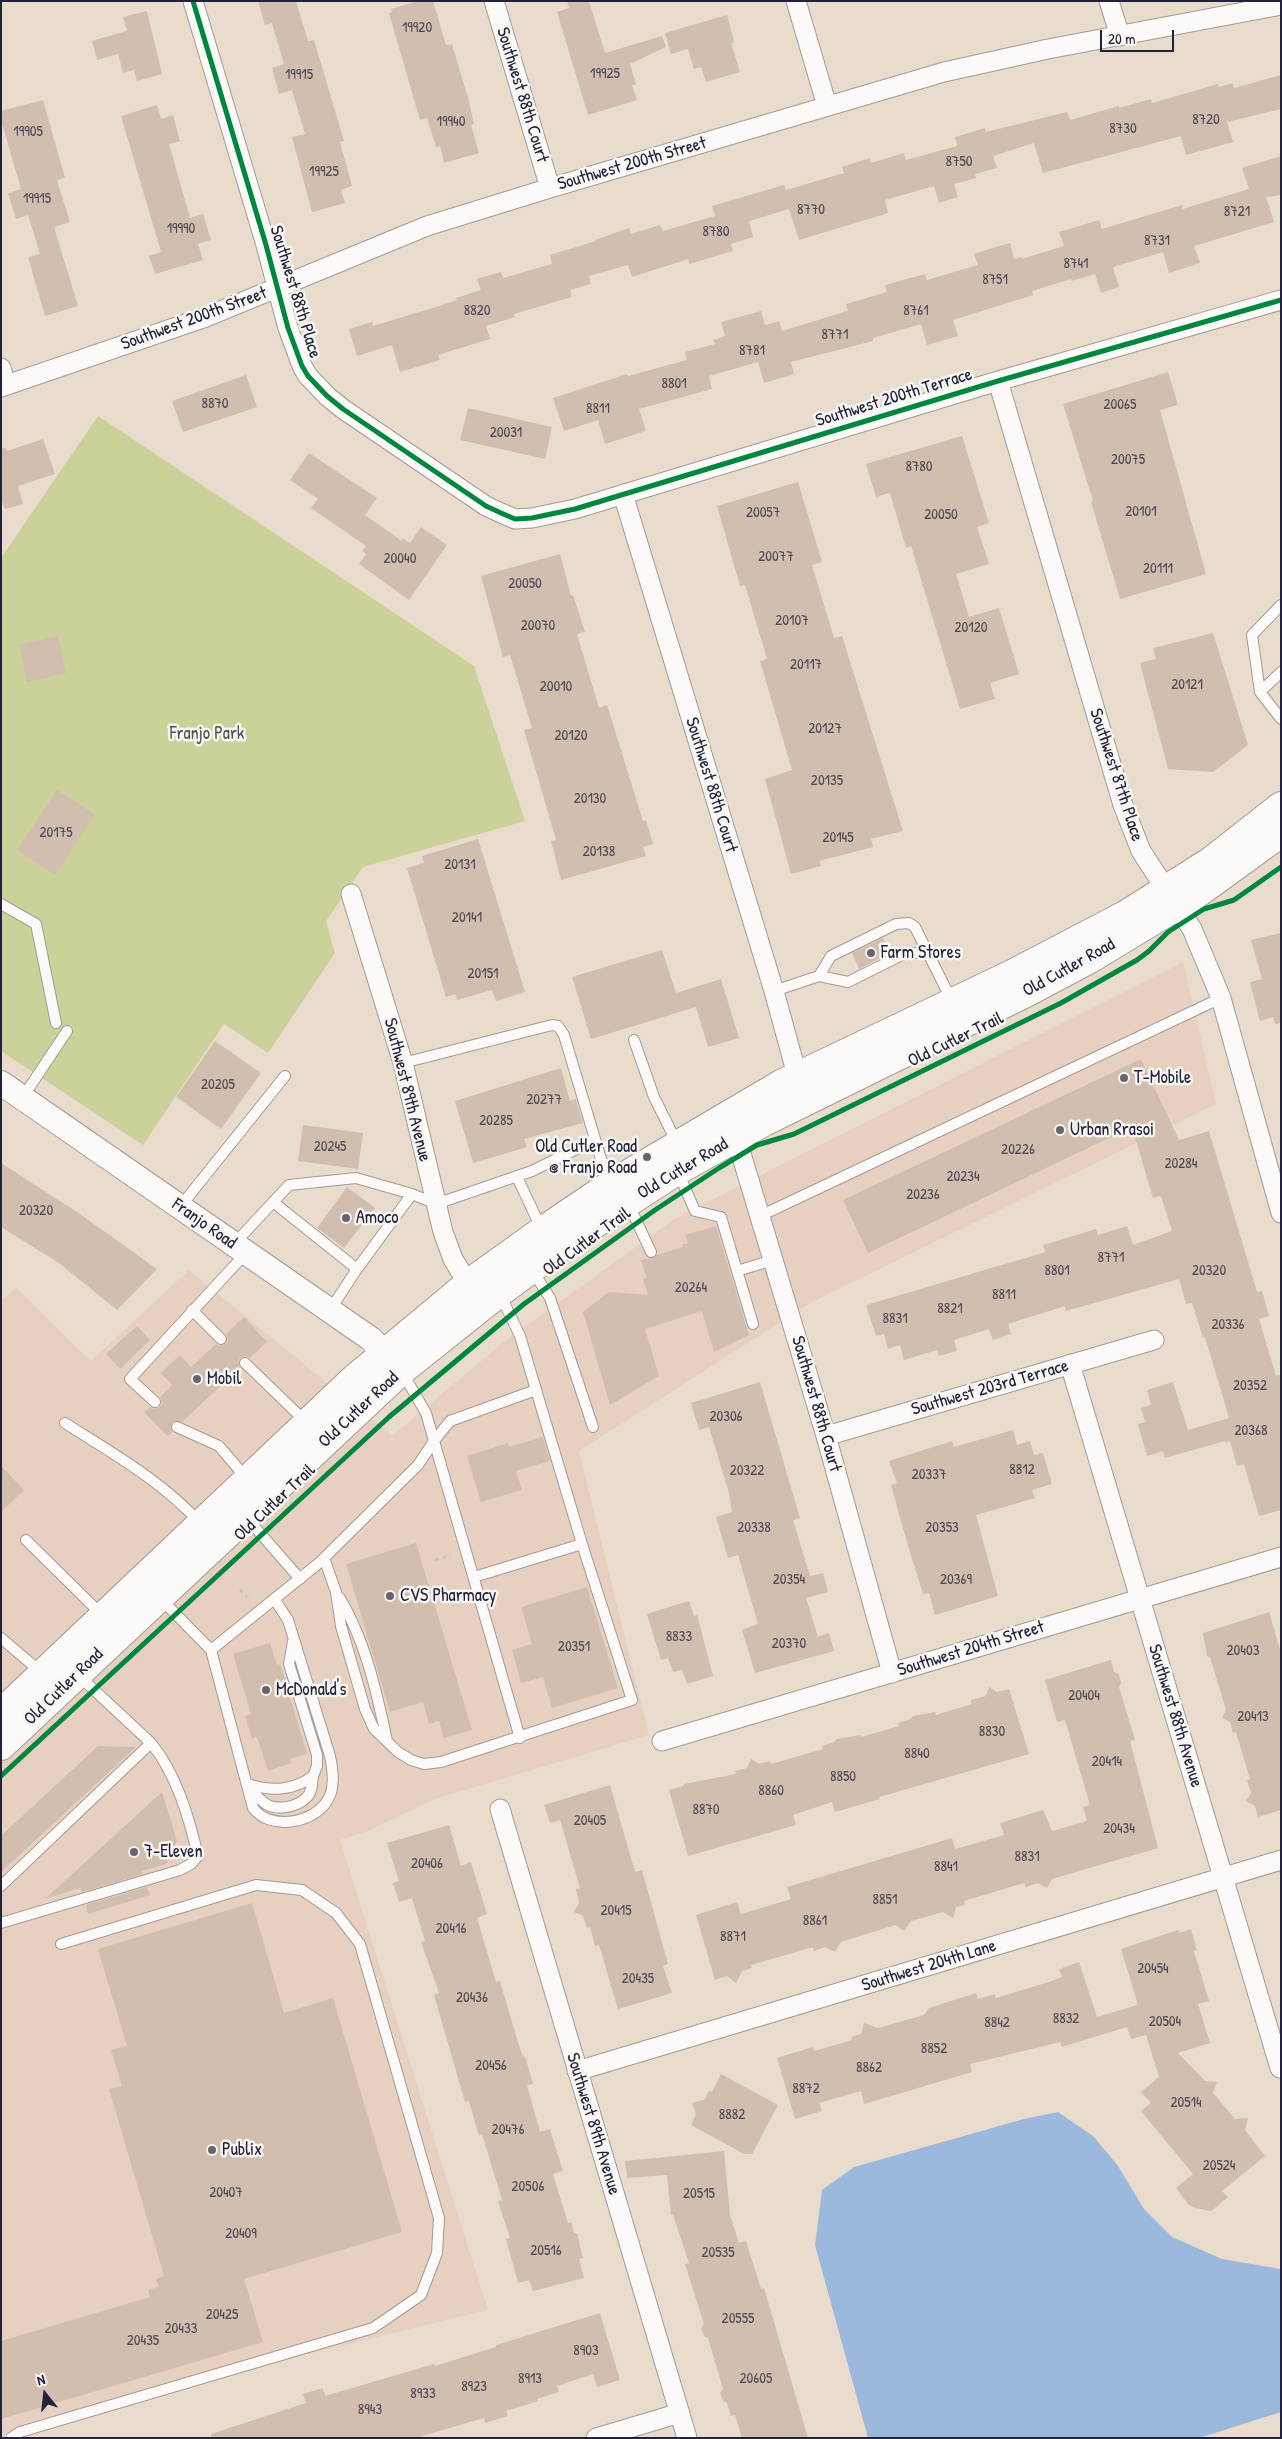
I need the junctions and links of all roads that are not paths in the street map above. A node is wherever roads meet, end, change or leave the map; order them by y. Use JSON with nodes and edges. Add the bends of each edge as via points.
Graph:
{"nodes":[{"id":1,"x":193,"y":1,"type":"edge"},
{"id":2,"x":494,"y":1,"type":"edge"},
{"id":3,"x":796,"y":1,"type":"edge"},
{"id":4,"x":1109,"y":1,"type":"edge"},
{"id":5,"x":1281,"y":5,"type":"edge"},
{"id":6,"x":1120,"y":36,"type":"junction"},
{"id":7,"x":827,"y":106,"type":"junction"},
{"id":8,"x":550,"y":188,"type":"junction"},
{"id":9,"x":277,"y":288,"type":"junction"},
{"id":10,"x":1281,"y":300,"type":"edge"},
{"id":11,"x":3,"y":380,"type":"edge"},
{"id":12,"x":998,"y":381,"type":"junction"},
{"id":13,"x":623,"y":494,"type":"junction"},
{"id":14,"x":515,"y":519,"type":"joint"},
{"id":15,"x":1281,"y":605,"type":"edge"},
{"id":16,"x":1281,"y":672,"type":"edge"},
{"id":17,"x":1260,"y":692,"type":"junction"},
{"id":18,"x":1281,"y":719,"type":"edge"},
{"id":19,"x":1281,"y":806,"type":"edge"},
{"id":20,"x":1281,"y":833,"type":"edge"},
{"id":21,"x":351,"y":894,"type":"dead end"},
{"id":22,"x":1172,"y":898,"type":"junction"},
{"id":23,"x":1,"y":904,"type":"edge"},
{"id":24,"x":928,"y":952,"type":"junction"},
{"id":25,"x":819,"y":976,"type":"junction"},
{"id":26,"x":774,"y":991,"type":"junction"},
{"id":27,"x":1221,"y":998,"type":"junction"},
{"id":28,"x":958,"y":1012,"type":"junction"},
{"id":29,"x":56,"y":1023,"type":"dead end"},
{"id":30,"x":68,"y":1031,"type":"dead end"},
{"id":31,"x":634,"y":1040,"type":"dead end"},
{"id":32,"x":402,"y":1063,"type":"junction"},
{"id":33,"x":797,"y":1075,"type":"junction"},
{"id":34,"x":285,"y":1076,"type":"dead end"},
{"id":35,"x":1,"y":1083,"type":"edge"},
{"id":36,"x":23,"y":1097,"type":"junction"},
{"id":37,"x":736,"y":1137,"type":"junction"},
{"id":38,"x":595,"y":1140,"type":"junction"},
{"id":39,"x":681,"y":1159,"type":"junction"},
{"id":40,"x":517,"y":1177,"type":"junction"},
{"id":41,"x":1277,"y":1185,"type":"edge"},
{"id":42,"x":620,"y":1193,"type":"junction"},
{"id":43,"x":412,"y":1194,"type":"junction"},
{"id":44,"x":273,"y":1202,"type":"junction"},
{"id":45,"x":436,"y":1204,"type":"junction"},
{"id":46,"x":180,"y":1207,"type":"junction"},
{"id":47,"x":1281,"y":1213,"type":"edge"},
{"id":48,"x":760,"y":1216,"type":"junction"},
{"id":49,"x":542,"y":1231,"type":"junction"},
{"id":50,"x":240,"y":1248,"type":"junction"},
{"id":51,"x":651,"y":1252,"type":"dead end"},
{"id":52,"x":773,"y":1260,"type":"junction"},
{"id":53,"x":357,"y":1269,"type":"junction"},
{"id":54,"x":532,"y":1269,"type":"junction"},
{"id":55,"x":737,"y":1270,"type":"junction"},
{"id":56,"x":468,"y":1284,"type":"junction"},
{"id":57,"x":499,"y":1293,"type":"junction"},
{"id":58,"x":192,"y":1310,"type":"junction"},
{"id":59,"x":330,"y":1311,"type":"junction"},
{"id":60,"x":753,"y":1324,"type":"dead end"},
{"id":61,"x":221,"y":1339,"type":"dead end"},
{"id":62,"x":1154,"y":1340,"type":"dead end"},
{"id":63,"x":393,"y":1361,"type":"junction"},
{"id":64,"x":245,"y":1363,"type":"dead end"},
{"id":65,"x":1070,"y":1364,"type":"junction"},
{"id":66,"x":536,"y":1390,"type":"junction"},
{"id":67,"x":155,"y":1402,"type":"dead end"},
{"id":68,"x":66,"y":1423,"type":"dead end"},
{"id":69,"x":307,"y":1424,"type":"junction"},
{"id":70,"x":177,"y":1427,"type":"dead end"},
{"id":71,"x":593,"y":1427,"type":"dead end"},
{"id":72,"x":826,"y":1436,"type":"junction"},
{"id":73,"x":434,"y":1441,"type":"junction"},
{"id":74,"x":248,"y":1480,"type":"junction"},
{"id":75,"x":245,"y":1516,"type":"junction"},
{"id":76,"x":210,"y":1533,"type":"junction"},
{"id":77,"x":26,"y":1540,"type":"dead end"},
{"id":78,"x":582,"y":1544,"type":"junction"},
{"id":79,"x":1281,"y":1557,"type":"edge"},
{"id":80,"x":324,"y":1558,"type":"junction"},
{"id":81,"x":474,"y":1577,"type":"junction"},
{"id":82,"x":300,"y":1579,"type":"junction"},
{"id":83,"x":150,"y":1588,"type":"junction"},
{"id":84,"x":1140,"y":1598,"type":"junction"},
{"id":85,"x":275,"y":1600,"type":"junction"},
{"id":86,"x":112,"y":1625,"type":"junction"},
{"id":87,"x":1,"y":1638,"type":"edge"},
{"id":88,"x":294,"y":1638,"type":"junction"},
{"id":89,"x":211,"y":1650,"type":"junction"},
{"id":90,"x":63,"y":1668,"type":"junction"},
{"id":91,"x":892,"y":1672,"type":"junction"},
{"id":92,"x":1,"y":1712,"type":"edge"},
{"id":93,"x":520,"y":1738,"type":"junction"},
{"id":94,"x":662,"y":1741,"type":"dead end"},
{"id":95,"x":151,"y":1743,"type":"junction"},
{"id":96,"x":1,"y":1746,"type":"edge"},
{"id":97,"x":313,"y":1776,"type":"junction"},
{"id":98,"x":246,"y":1784,"type":"junction"},
{"id":99,"x":500,"y":1809,"type":"dead end"},
{"id":100,"x":1281,"y":1860,"type":"edge"},
{"id":101,"x":1223,"y":1877,"type":"junction"},
{"id":102,"x":1,"y":1886,"type":"edge"},
{"id":103,"x":1,"y":1923,"type":"edge"},
{"id":104,"x":61,"y":1944,"type":"dead end"},
{"id":105,"x":1280,"y":2068,"type":"edge"},
{"id":106,"x":577,"y":2071,"type":"junction"},
{"id":107,"x":680,"y":2413,"type":"junction"},
{"id":108,"x":10,"y":2438,"type":"edge"},
{"id":109,"x":596,"y":2438,"type":"edge"},
{"id":110,"x":687,"y":2438,"type":"edge"}],
"edges":[{"from":1,"to":9,"type":"street","name":"Southwest 88th Place"},
{"from":2,"to":8,"type":"street","name":"Southwest 88th Court"},
{"from":3,"to":7,"type":"street"},
{"from":4,"to":6,"type":"street"},
{"from":5,"to":6,"type":"street","name":"Southwest 200th Street"},
{"from":6,"to":7,"type":"street","name":"Southwest 200th Street","via":[[944,72]]},
{"from":7,"to":8,"type":"street","name":"Southwest 200th Street"},
{"from":8,"to":9,"type":"street","name":"Southwest 200th Street","via":[[427,226]]},
{"from":9,"to":11,"type":"street","name":"Southwest 200th Street","via":[[206,317]]},
{"from":9,"to":14,"type":"street","name":"Southwest 88th Place","via":[[302,366],[327,396],[486,506]]},
{"from":10,"to":12,"type":"street","name":"Southwest 200th Terrace"},
{"from":12,"to":13,"type":"street","name":"Southwest 200th Terrace"},
{"from":12,"to":22,"type":"street","name":"Southwest 87th Place","via":[[1122,805],[1141,851]]},
{"from":13,"to":14,"type":"street","name":"Southwest 200th Terrace","via":[[553,514]]},
{"from":13,"to":26,"type":"street","name":"Southwest 88th Court"},
{"from":15,"to":17,"type":"lane","via":[[1252,635]]},
{"from":16,"to":17,"type":"lane"},
{"from":17,"to":18,"type":"lane"},
{"from":19,"to":22,"type":"main road","name":"Old Cutler Road","via":[[1211,861]]},
{"from":20,"to":22,"type":"main road","name":"Old Cutler Road","via":[[1243,862]]},
{"from":21,"to":32,"type":"street","name":"Southwest 89th Avenue"},
{"from":22,"to":27,"type":"street","name":"Southwest 87th Place","via":[[1192,929]]},
{"from":22,"to":28,"type":"main road","name":"Old Cutler Road","via":[[1082,938]]},
{"from":23,"to":29,"type":"lane","via":[[36,924]]},
{"from":24,"to":25,"type":"lane","via":[[904,954],[848,982]]},
{"from":24,"to":25,"type":"lane","via":[[915,927],[902,923],[831,956]]},
{"from":24,"to":28,"type":"lane"},
{"from":25,"to":26,"type":"lane"},
{"from":26,"to":33,"type":"street","name":"Southwest 88th Court"},
{"from":27,"to":41,"type":"street","name":"Southwest 87th Place"},
{"from":27,"to":48,"type":"lane"},
{"from":28,"to":33,"type":"main road","name":"Old Cutler Road"},
{"from":28,"to":37,"type":"main road","name":"Old Cutler Road"},
{"from":30,"to":36,"type":"lane"},
{"from":31,"to":39,"type":"lane"},
{"from":32,"to":38,"type":"lane","via":[[558,1026],[564,1034]]},
{"from":32,"to":45,"type":"street","name":"Southwest 89th Avenue"},
{"from":33,"to":39,"type":"main road","name":"Old Cutler Road"},
{"from":34,"to":46,"type":"lane"},
{"from":35,"to":36,"type":"street","name":"Franjo Road"},
{"from":36,"to":46,"type":"street","name":"Franjo Road"},
{"from":37,"to":39,"type":"main road","name":"Old Cutler Road"},
{"from":37,"to":48,"type":"street","name":"Southwest 88th Court"},
{"from":38,"to":40,"type":"lane"},
{"from":38,"to":42,"type":"lane","via":[[601,1159]]},
{"from":39,"to":42,"type":"main road","name":"Old Cutler Road"},
{"from":39,"to":55,"type":"lane","via":[[695,1212],[721,1217]]},
{"from":40,"to":45,"type":"lane"},
{"from":40,"to":49,"type":"lane"},
{"from":41,"to":47,"type":"street","name":"Southwest 87th Place"},
{"from":42,"to":49,"type":"main road","name":"Old Cutler Road"},
{"from":42,"to":51,"type":"lane"},
{"from":42,"to":54,"type":"main road","name":"Old Cutler Road"},
{"from":43,"to":44,"type":"lane","via":[[356,1178],[290,1185]]},
{"from":43,"to":45,"type":"lane"},
{"from":43,"to":53,"type":"lane"},
{"from":44,"to":50,"type":"lane"},
{"from":44,"to":53,"type":"lane"},
{"from":45,"to":56,"type":"street","name":"Southwest 89th Avenue","via":[[448,1246]]},
{"from":46,"to":50,"type":"street","name":"Franjo Road"},
{"from":48,"to":52,"type":"street","name":"Southwest 88th Court"},
{"from":49,"to":56,"type":"main road","name":"Old Cutler Road"},
{"from":50,"to":58,"type":"lane"},
{"from":50,"to":59,"type":"street","name":"Franjo Road"},
{"from":52,"to":55,"type":"lane"},
{"from":52,"to":72,"type":"street","name":"Southwest 88th Court"},
{"from":53,"to":59,"type":"lane"},
{"from":54,"to":57,"type":"main road","name":"Old Cutler Road"},
{"from":54,"to":71,"type":"lane","via":[[550,1298]]},
{"from":55,"to":60,"type":"lane"},
{"from":56,"to":63,"type":"main road","name":"Old Cutler Road"},
{"from":57,"to":63,"type":"main road","name":"Old Cutler Road"},
{"from":57,"to":66,"type":"lane","via":[[520,1336]]},
{"from":58,"to":61,"type":"lane"},
{"from":58,"to":67,"type":"lane","via":[[130,1380]]},
{"from":59,"to":63,"type":"street","name":"Franjo Road","via":[[371,1339]]},
{"from":62,"to":65,"type":"street","name":"Southwest 203rd Terrace"},
{"from":63,"to":69,"type":"main road","name":"Old Cutler Road"},
{"from":63,"to":73,"type":"lane","via":[[426,1414]]},
{"from":63,"to":75,"type":"main road","name":"Old Cutler Road"},
{"from":64,"to":69,"type":"lane"},
{"from":65,"to":72,"type":"street","name":"Southwest 203rd Terrace"},
{"from":65,"to":84,"type":"street","name":"Southwest 88th Avenue"},
{"from":66,"to":73,"type":"lane","via":[[450,1421]]},
{"from":66,"to":78,"type":"lane"},
{"from":68,"to":76,"type":"lane","via":[[150,1479],[186,1507]]},
{"from":69,"to":74,"type":"main road","name":"Old Cutler Road"},
{"from":70,"to":74,"type":"lane","via":[[219,1446]]},
{"from":72,"to":91,"type":"street","name":"Southwest 88th Court"},
{"from":73,"to":80,"type":"lane","via":[[418,1466]]},
{"from":73,"to":81,"type":"lane"},
{"from":74,"to":76,"type":"main road","name":"Old Cutler Road"},
{"from":75,"to":76,"type":"main road","name":"Old Cutler Road"},
{"from":75,"to":82,"type":"lane"},
{"from":76,"to":83,"type":"main road","name":"Old Cutler Road"},
{"from":77,"to":86,"type":"lane"},
{"from":78,"to":81,"type":"lane"},
{"from":78,"to":93,"type":"lane","via":[[632,1700]]},
{"from":79,"to":84,"type":"street","name":"Southwest 204th Street"},
{"from":80,"to":82,"type":"lane"},
{"from":80,"to":93,"type":"lane","via":[[336,1592],[341,1626],[365,1709],[374,1729],[398,1752],[424,1764],[441,1762]]},
{"from":81,"to":93,"type":"lane"},
{"from":82,"to":85,"type":"lane"},
{"from":83,"to":86,"type":"main road","name":"Old Cutler Road"},
{"from":83,"to":89,"type":"lane"},
{"from":84,"to":91,"type":"street","name":"Southwest 204th Street"},
{"from":84,"to":101,"type":"street","name":"Southwest 88th Avenue"},
{"from":85,"to":88,"type":"lane","via":[[288,1620]]},
{"from":85,"to":89,"type":"lane"},
{"from":86,"to":90,"type":"main road","name":"Old Cutler Road"},
{"from":87,"to":90,"type":"lane"},
{"from":88,"to":97,"type":"lane","via":[[289,1664],[316,1755],[317,1766]]},
{"from":88,"to":98,"type":"lane","via":[[330,1756],[331,1792],[326,1804],[308,1816],[275,1822],[258,1815]]},
{"from":89,"to":98,"type":"lane"},
{"from":90,"to":92,"type":"main road","name":"Old Cutler Road"},
{"from":90,"to":95,"type":"lane"},
{"from":90,"to":96,"type":"main road","name":"Old Cutler Road"},
{"from":91,"to":94,"type":"street","name":"Southwest 204th Street"},
{"from":95,"to":102,"type":"lane"},
{"from":95,"to":103,"type":"lane","via":[[164,1759],[198,1856],[180,1870]]},
{"from":97,"to":98,"type":"lane","via":[[295,1786],[273,1790]]},
{"from":97,"to":98,"type":"lane","via":[[307,1798],[287,1807],[277,1808],[263,1802]]},
{"from":99,"to":106,"type":"street","name":"Southwest 89th Avenue"},
{"from":100,"to":101,"type":"street","name":"Southwest 204th Lane"},
{"from":101,"to":105,"type":"street","name":"Southwest 88th Avenue"},
{"from":101,"to":106,"type":"street","name":"Southwest 204th Lane"},
{"from":104,"to":108,"type":"lane","via":[[256,1886],[302,1890],[336,1913],[360,1944],[439,2218],[437,2253],[421,2295],[373,2328],[20,2432]]},
{"from":106,"to":107,"type":"street","name":"Southwest 89th Avenue"},
{"from":107,"to":109,"type":"street"},
{"from":107,"to":110,"type":"street","name":"Southwest 89th Avenue"}]}
